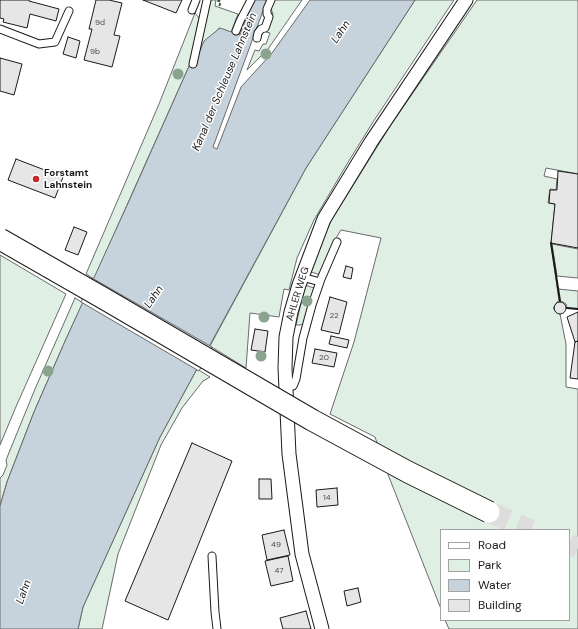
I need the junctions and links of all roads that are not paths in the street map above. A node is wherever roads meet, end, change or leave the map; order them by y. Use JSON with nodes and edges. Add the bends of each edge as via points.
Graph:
{"nodes":[{"id":1,"x":196,"y":0,"type":"edge"},
{"id":2,"x":207,"y":0,"type":"edge"},
{"id":3,"x":251,"y":0,"type":"edge"},
{"id":4,"x":271,"y":0,"type":"edge"},
{"id":5,"x":466,"y":0,"type":"edge"},
{"id":6,"x":192,"y":10,"type":"dead end"},
{"id":7,"x":68,"y":11,"type":"dead end"},
{"id":8,"x":0,"y":29,"type":"edge"},
{"id":9,"x":236,"y":31,"type":"dead end"},
{"id":10,"x":257,"y":38,"type":"dead end"},
{"id":11,"x":193,"y":64,"type":"dead end"},
{"id":12,"x":0,"y":239,"type":"edge"},
{"id":13,"x":337,"y":242,"type":"dead end"},
{"id":14,"x":302,"y":277,"type":"junction"},
{"id":15,"x":320,"y":282,"type":"junction"},
{"id":16,"x":295,"y":338,"type":"junction"},
{"id":17,"x":489,"y":512,"type":"tunnel mouth"},
{"id":18,"x":212,"y":556,"type":"dead end"},
{"id":19,"x":217,"y":629,"type":"edge"},
{"id":20,"x":322,"y":629,"type":"edge"}],
"edges":[{"from":1,"to":6,"type":"lane"},
{"from":2,"to":11,"type":"lane"},
{"from":3,"to":9,"type":"lane"},
{"from":4,"to":10,"type":"lane","via":[[267,9],[269,17]]},
{"from":5,"to":14,"type":"street","name":"AHLER WEG","via":[[371,142],[324,219]]},
{"from":7,"to":8,"type":"lane","via":[[55,42],[39,44]]},
{"from":12,"to":17,"type":"main road","bridge":true,"via":[[312,420]]},
{"from":13,"to":15,"type":"lane"},
{"from":14,"to":15,"type":"lane"},
{"from":14,"to":16,"type":"street","name":"AHLER WEG","via":[[291,312]]},
{"from":15,"to":16,"type":"lane"},
{"from":16,"to":20,"type":"street","name":"AHLER WEG","via":[[285,368],[289,454],[302,554]]},
{"from":18,"to":19,"type":"lane"}]}
